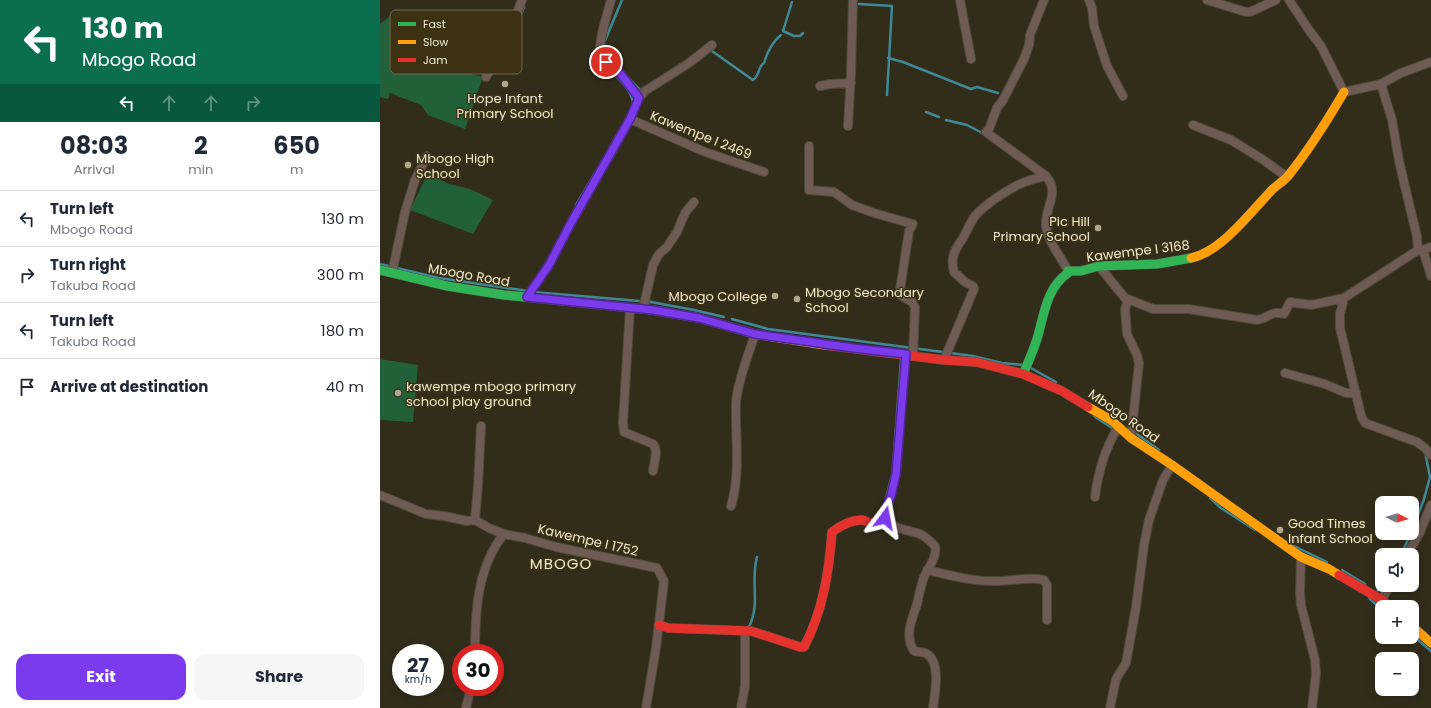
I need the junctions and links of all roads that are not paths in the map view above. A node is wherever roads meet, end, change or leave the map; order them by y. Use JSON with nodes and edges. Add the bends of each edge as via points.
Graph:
{"nodes":[{"id":1,"x":522,"y":0,"type":"edge"},
{"id":2,"x":611,"y":0,"type":"edge"},
{"id":3,"x":853,"y":0,"type":"edge"},
{"id":4,"x":960,"y":0,"type":"edge"},
{"id":5,"x":1044,"y":0,"type":"edge"},
{"id":6,"x":1089,"y":0,"type":"edge"},
{"id":7,"x":1207,"y":0,"type":"edge"},
{"id":8,"x":1276,"y":0,"type":"edge"},
{"id":9,"x":1290,"y":0,"type":"edge"},
{"id":10,"x":518,"y":10,"type":"edge"},
{"id":11,"x":712,"y":45,"type":"dead end"},
{"id":12,"x":971,"y":59,"type":"dead end"},
{"id":13,"x":1431,"y":62,"type":"edge"},
{"id":14,"x":488,"y":74,"type":"edge"},
{"id":15,"x":486,"y":77,"type":"dead end"},
{"id":16,"x":851,"y":82,"type":"junction"},
{"id":17,"x":1381,"y":84,"type":"junction"},
{"id":18,"x":820,"y":86,"type":"dead end"},
{"id":19,"x":1344,"y":92,"type":"junction"},
{"id":20,"x":1123,"y":96,"type":"dead end"},
{"id":21,"x":639,"y":98,"type":"junction"},
{"id":22,"x":630,"y":119,"type":"junction"},
{"id":23,"x":1193,"y":125,"type":"dead end"},
{"id":24,"x":848,"y":126,"type":"dead end"},
{"id":25,"x":809,"y":146,"type":"dead end"},
{"id":26,"x":427,"y":156,"type":"dead end"},
{"id":27,"x":764,"y":172,"type":"dead end"},
{"id":28,"x":1046,"y":176,"type":"junction"},
{"id":29,"x":1287,"y":177,"type":"junction"},
{"id":30,"x":694,"y":202,"type":"dead end"},
{"id":31,"x":1424,"y":249,"type":"edge"},
{"id":32,"x":1099,"y":266,"type":"junction"},
{"id":33,"x":380,"y":270,"type":"edge"},
{"id":34,"x":1068,"y":271,"type":"junction"},
{"id":35,"x":392,"y":273,"type":"junction"},
{"id":36,"x":1431,"y":276,"type":"edge"},
{"id":37,"x":527,"y":297,"type":"junction"},
{"id":38,"x":1344,"y":298,"type":"junction"},
{"id":39,"x":1128,"y":300,"type":"junction"},
{"id":40,"x":630,"y":308,"type":"junction"},
{"id":41,"x":643,"y":309,"type":"junction"},
{"id":42,"x":755,"y":334,"type":"junction"},
{"id":43,"x":909,"y":355,"type":"junction"},
{"id":44,"x":944,"y":360,"type":"junction"},
{"id":45,"x":1285,"y":373,"type":"dead end"},
{"id":46,"x":1023,"y":374,"type":"junction"},
{"id":47,"x":1356,"y":393,"type":"junction"},
{"id":48,"x":481,"y":426,"type":"dead end"},
{"id":49,"x":1116,"y":429,"type":"junction"},
{"id":50,"x":1132,"y":438,"type":"junction"},
{"id":51,"x":1431,"y":455,"type":"edge"},
{"id":52,"x":1172,"y":465,"type":"junction"},
{"id":53,"x":653,"y":471,"type":"dead end"},
{"id":54,"x":380,"y":495,"type":"edge"},
{"id":55,"x":1095,"y":496,"type":"dead end"},
{"id":56,"x":1431,"y":505,"type":"edge"},
{"id":57,"x":731,"y":506,"type":"dead end"},
{"id":58,"x":885,"y":514,"type":"junction"},
{"id":59,"x":475,"y":520,"type":"junction"},
{"id":60,"x":504,"y":534,"type":"junction"},
{"id":61,"x":1411,"y":548,"type":"edge"},
{"id":62,"x":1301,"y":557,"type":"junction"},
{"id":63,"x":928,"y":570,"type":"junction"},
{"id":64,"x":1386,"y":592,"type":"edge"},
{"id":65,"x":1382,"y":600,"type":"joint"},
{"id":66,"x":1047,"y":620,"type":"dead end"},
{"id":67,"x":659,"y":625,"type":"junction"},
{"id":68,"x":745,"y":631,"type":"junction"},
{"id":69,"x":1419,"y":632,"type":"edge"},
{"id":70,"x":1431,"y":643,"type":"edge"},
{"id":71,"x":475,"y":644,"type":"edge"},
{"id":72,"x":469,"y":696,"type":"edge"},
{"id":73,"x":466,"y":708,"type":"edge"},
{"id":74,"x":646,"y":708,"type":"edge"},
{"id":75,"x":741,"y":708,"type":"edge"},
{"id":76,"x":933,"y":708,"type":"edge"},
{"id":77,"x":1110,"y":708,"type":"edge"},
{"id":78,"x":1312,"y":708,"type":"edge"}],
"edges":[{"from":1,"to":10,"type":"street"},
{"from":2,"to":21,"type":"street","via":[[600,42],[601,55],[619,72]]},
{"from":3,"to":16,"type":"street"},
{"from":4,"to":12,"type":"street"},
{"from":5,"to":28,"type":"street","via":[[1030,35],[1024,59],[986,132]]},
{"from":6,"to":20,"type":"street","via":[[1094,26],[1107,66]]},
{"from":7,"to":8,"type":"street","via":[[1246,12]]},
{"from":9,"to":19,"type":"street","via":[[1321,46]]},
{"from":11,"to":21,"type":"street","via":[[684,67],[645,91]]},
{"from":13,"to":17,"type":"street","via":[[1401,73]]},
{"from":14,"to":15,"type":"street"},
{"from":16,"to":18,"type":"street"},
{"from":16,"to":24,"type":"street"},
{"from":17,"to":19,"type":"street"},
{"from":17,"to":31,"type":"street","via":[[1392,120],[1417,237]]},
{"from":19,"to":29,"type":"street","name":"Kawempe I 3168"},
{"from":21,"to":22,"type":"street"},
{"from":22,"to":27,"type":"street","name":"Kawempe I 2469","via":[[706,152]]},
{"from":22,"to":37,"type":"street","via":[[549,265]]},
{"from":23,"to":29,"type":"street","via":[[1231,140],[1262,158]]},
{"from":25,"to":43,"type":"street","via":[[809,190],[834,192],[852,205],[913,224],[909,231],[900,290],[900,295],[912,302],[915,307]]},
{"from":26,"to":35,"type":"street","via":[[415,180],[405,212]]},
{"from":28,"to":34,"type":"street","via":[[1053,194],[1047,229]]},
{"from":28,"to":44,"type":"street","via":[[1026,181],[1008,190],[983,208],[974,217],[955,249],[954,272],[974,289]]},
{"from":29,"to":32,"type":"street","name":"Kawempe I 3168","via":[[1210,251],[1199,256],[1157,264]]},
{"from":30,"to":41,"type":"street","via":[[685,213],[677,232],[653,265]]},
{"from":31,"to":36,"type":"street"},
{"from":31,"to":38,"type":"street"},
{"from":32,"to":34,"type":"street","name":"Kawempe I 3168","via":[[1081,271]]},
{"from":32,"to":39,"type":"street"},
{"from":33,"to":35,"type":"street","name":"Mbogo Road"},
{"from":34,"to":46,"type":"street","via":[[1049,296],[1033,351]]},
{"from":35,"to":37,"type":"street","name":"Mbogo Road","via":[[448,286]]},
{"from":37,"to":40,"type":"street","name":"Mbogo Road"},
{"from":38,"to":39,"type":"street","via":[[1311,305],[1290,302],[1284,314],[1272,313],[1257,320],[1189,309],[1152,309]]},
{"from":38,"to":47,"type":"street","via":[[1340,328]]},
{"from":39,"to":50,"type":"street","via":[[1125,309],[1126,334],[1139,363]]},
{"from":40,"to":41,"type":"street","name":"Mbogo Road"},
{"from":40,"to":53,"type":"street","via":[[624,432],[655,446]]},
{"from":41,"to":42,"type":"street","name":"Mbogo Road","via":[[699,318]]},
{"from":42,"to":43,"type":"street","name":"Mbogo Road"},
{"from":42,"to":57,"type":"street","via":[[736,403],[737,473],[736,491]]},
{"from":43,"to":44,"type":"street","name":"Mbogo Road"},
{"from":43,"to":58,"type":"street","via":[[896,474]]},
{"from":44,"to":46,"type":"street","name":"Mbogo Road","via":[[970,361]]},
{"from":45,"to":47,"type":"street","via":[[1325,384],[1346,393]]},
{"from":46,"to":49,"type":"street","name":"Mbogo Road","via":[[1079,400],[1111,420]]},
{"from":47,"to":51,"type":"street","via":[[1365,423],[1417,442]]},
{"from":48,"to":59,"type":"street"},
{"from":49,"to":50,"type":"street","name":"Mbogo Road"},
{"from":49,"to":55,"type":"street","via":[[1103,457]]},
{"from":50,"to":52,"type":"street","name":"Mbogo Road"},
{"from":52,"to":62,"type":"street","name":"Mbogo Road"},
{"from":52,"to":77,"type":"street","via":[[1158,491],[1148,525],[1126,663],[1116,679]]},
{"from":54,"to":59,"type":"street","name":"Kawempe I 1752","via":[[426,514]]},
{"from":56,"to":61,"type":"street"},
{"from":58,"to":63,"type":"street","via":[[885,518],[892,525],[924,536],[935,546],[935,558]]},
{"from":58,"to":68,"type":"street","via":[[880,520],[871,523],[862,520],[842,524],[832,532],[823,600],[804,647]]},
{"from":59,"to":60,"type":"street","name":"Kawempe I 1752"},
{"from":60,"to":67,"type":"street","name":"Kawempe I 1752","via":[[657,568],[664,581]]},
{"from":60,"to":71,"type":"street","via":[[492,553],[481,581],[476,608]]},
{"from":62,"to":65,"type":"street","name":"Mbogo Road","via":[[1329,569]]},
{"from":62,"to":78,"type":"street","via":[[1301,605],[1315,660]]},
{"from":63,"to":66,"type":"street","via":[[990,581],[1026,578],[1044,580],[1047,585]]},
{"from":63,"to":76,"type":"street","via":[[923,579],[909,634],[910,646],[914,651],[927,654],[935,664]]},
{"from":64,"to":65,"type":"street"},
{"from":67,"to":68,"type":"street","via":[[668,628]]},
{"from":67,"to":74,"type":"street","name":"Kawempe I 1752"},
{"from":68,"to":75,"type":"street","via":[[745,686]]},
{"from":69,"to":70,"type":"street"},
{"from":72,"to":73,"type":"street"}]}
